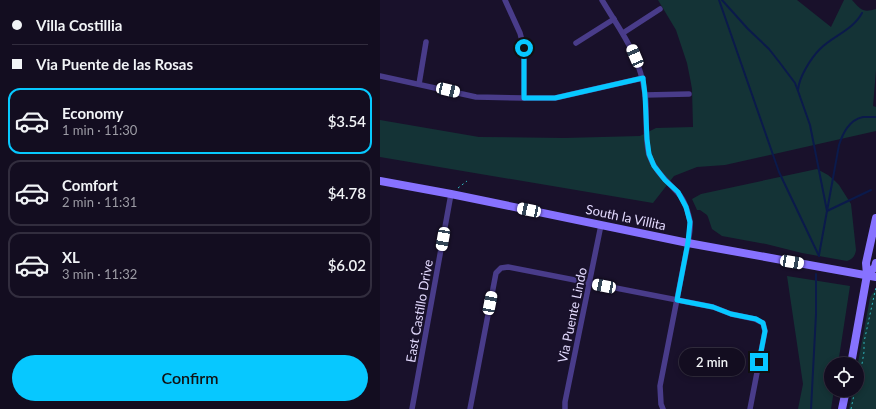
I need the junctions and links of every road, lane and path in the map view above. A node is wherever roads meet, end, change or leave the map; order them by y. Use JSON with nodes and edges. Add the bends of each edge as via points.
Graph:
{"nodes":[{"id":1,"x":505,"y":0,"type":"edge"},
{"id":2,"x":602,"y":0,"type":"edge"},
{"id":3,"x":660,"y":9,"type":"dead end"},
{"id":4,"x":614,"y":19,"type":"junction"},
{"id":5,"x":623,"y":33,"type":"junction"},
{"id":6,"x":426,"y":42,"type":"dead end"},
{"id":7,"x":576,"y":44,"type":"dead end"},
{"id":8,"x":380,"y":76,"type":"edge"},
{"id":9,"x":643,"y":78,"type":"junction"},
{"id":10,"x":419,"y":84,"type":"junction"},
{"id":11,"x":689,"y":94,"type":"dead end"},
{"id":12,"x":645,"y":95,"type":"junction"},
{"id":13,"x":524,"y":98,"type":"junction"},
{"id":14,"x":380,"y":181,"type":"edge"},
{"id":15,"x":467,"y":181,"type":"dead end"},
{"id":16,"x":454,"y":194,"type":"junction"},
{"id":17,"x":876,"y":218,"type":"edge"},
{"id":18,"x":601,"y":225,"type":"junction"},
{"id":19,"x":688,"y":242,"type":"junction"},
{"id":20,"x":876,"y":263,"type":"edge"},
{"id":21,"x":867,"y":275,"type":"junction"},
{"id":22,"x":876,"y":277,"type":"edge"},
{"id":23,"x":590,"y":283,"type":"junction"},
{"id":24,"x":876,"y":287,"type":"edge"},
{"id":25,"x":677,"y":300,"type":"junction"},
{"id":26,"x":852,"y":357,"type":"edge"},
{"id":27,"x":863,"y":357,"type":"edge"},
{"id":28,"x":845,"y":397,"type":"edge"},
{"id":29,"x":854,"y":397,"type":"edge"},
{"id":30,"x":412,"y":409,"type":"edge"},
{"id":31,"x":470,"y":409,"type":"edge"},
{"id":32,"x":565,"y":409,"type":"edge"},
{"id":33,"x":664,"y":409,"type":"edge"},
{"id":34,"x":750,"y":409,"type":"edge"},
{"id":35,"x":842,"y":409,"type":"edge"},
{"id":36,"x":852,"y":409,"type":"edge"}],
"edges":[{"from":1,"to":13,"type":"street","via":[[524,48]]},
{"from":2,"to":4,"type":"street"},
{"from":3,"to":5,"type":"street"},
{"from":4,"to":5,"type":"street"},
{"from":4,"to":7,"type":"street"},
{"from":5,"to":9,"type":"street","via":[[639,64]]},
{"from":6,"to":10,"type":"street"},
{"from":8,"to":10,"type":"street"},
{"from":9,"to":12,"type":"street"},
{"from":9,"to":13,"type":"street","via":[[555,98]]},
{"from":10,"to":13,"type":"street","via":[[476,97]]},
{"from":11,"to":12,"type":"street"},
{"from":12,"to":19,"type":"street","via":[[649,154],[654,166],[678,192],[686,207],[690,222]]},
{"from":14,"to":16,"type":"street","name":"South la Villita"},
{"from":15,"to":16,"type":"path"},
{"from":16,"to":18,"type":"street","name":"South la Villita"},
{"from":16,"to":30,"type":"street","name":"East Castillo Drive"},
{"from":17,"to":21,"type":"street","via":[[866,263]]},
{"from":18,"to":19,"type":"street","name":"South la Villita"},
{"from":18,"to":23,"type":"street","name":"Via Puente Lindo"},
{"from":19,"to":21,"type":"street","name":"South la Villita"},
{"from":19,"to":25,"type":"street"},
{"from":20,"to":21,"type":"street"},
{"from":21,"to":22,"type":"street","name":"South la Villita"},
{"from":21,"to":26,"type":"street"},
{"from":23,"to":25,"type":"street"},
{"from":23,"to":31,"type":"street","via":[[508,267],[501,268],[496,273]]},
{"from":23,"to":32,"type":"street","name":"Via Puente Lindo"},
{"from":24,"to":27,"type":"path"},
{"from":25,"to":33,"type":"street","via":[[660,386]]},
{"from":25,"to":34,"type":"street","via":[[713,307],[763,323],[765,331]]},
{"from":28,"to":35,"type":"street"},
{"from":29,"to":36,"type":"path"}]}
